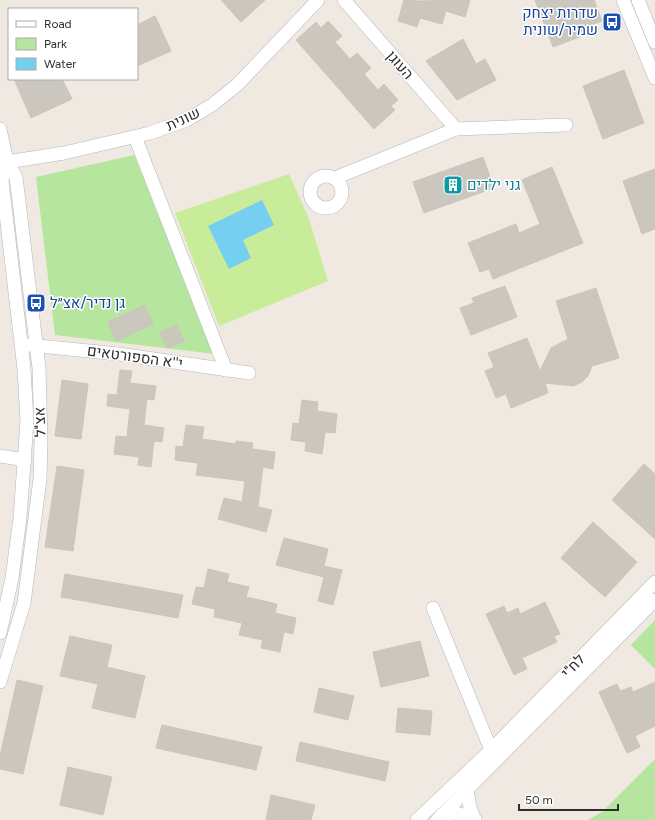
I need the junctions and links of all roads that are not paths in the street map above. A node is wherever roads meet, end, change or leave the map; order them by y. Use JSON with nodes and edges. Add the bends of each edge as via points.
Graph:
{"nodes":[{"id":1,"x":318,"y":0,"type":"edge"},
{"id":2,"x":344,"y":0,"type":"edge"},
{"id":3,"x":623,"y":0,"type":"edge"},
{"id":4,"x":638,"y":0,"type":"edge"},
{"id":5,"x":655,"y":42,"type":"edge"},
{"id":6,"x":655,"y":78,"type":"edge"},
{"id":7,"x":566,"y":125,"type":"dead end"},
{"id":8,"x":0,"y":129,"type":"edge"},
{"id":9,"x":456,"y":129,"type":"junction"},
{"id":10,"x":136,"y":137,"type":"junction"},
{"id":11,"x":7,"y":162,"type":"junction"},
{"id":12,"x":335,"y":178,"type":"dead end"},
{"id":13,"x":21,"y":345,"type":"junction"},
{"id":14,"x":36,"y":345,"type":"junction"},
{"id":15,"x":226,"y":370,"type":"junction"},
{"id":16,"x":249,"y":373,"type":"dead end"},
{"id":17,"x":0,"y":456,"type":"edge"},
{"id":18,"x":25,"y":460,"type":"junction"},
{"id":19,"x":655,"y":582,"type":"edge"},
{"id":20,"x":655,"y":600,"type":"edge"},
{"id":21,"x":433,"y":608,"type":"dead end"},
{"id":22,"x":0,"y":633,"type":"edge"},
{"id":23,"x":0,"y":682,"type":"edge"},
{"id":24,"x":496,"y":752,"type":"junction"},
{"id":25,"x":455,"y":783,"type":"junction"},
{"id":26,"x":467,"y":789,"type":"junction"},
{"id":27,"x":439,"y":818,"type":"edge"},
{"id":28,"x":417,"y":820,"type":"edge"},
{"id":29,"x":475,"y":820,"type":"edge"}],
"edges":[{"from":1,"to":10,"type":"street","name":"שונית","via":[[237,85],[212,105],[187,120]]},
{"from":2,"to":9,"type":"street","name":"העוגן"},
{"from":3,"to":6,"type":"street"},
{"from":4,"to":5,"type":"street"},
{"from":7,"to":9,"type":"street"},
{"from":8,"to":11,"type":"street","name":"אצ\"ל"},
{"from":9,"to":12,"type":"street"},
{"from":10,"to":11,"type":"street","name":"שונית","via":[[64,153]]},
{"from":10,"to":15,"type":"street"},
{"from":11,"to":13,"type":"street","name":"אצ\"ל","via":[[2,180]]},
{"from":11,"to":14,"type":"street","name":"אצ\"ל","via":[[16,177]]},
{"from":13,"to":14,"type":"street","name":"י''א הספורטאים"},
{"from":13,"to":18,"type":"street","name":"אצ\"ל","via":[[27,421]]},
{"from":14,"to":15,"type":"street","name":"י''א הספורטאים"},
{"from":14,"to":23,"type":"street","name":"אצ\"ל","via":[[41,434],[40,479],[24,603]]},
{"from":15,"to":16,"type":"street","name":"י''א הספורטאים"},
{"from":17,"to":18,"type":"street"},
{"from":18,"to":22,"type":"street","name":"אצ\"ל","via":[[12,578]]},
{"from":19,"to":24,"type":"street","name":"לח\"י"},
{"from":20,"to":24,"type":"street","name":"לח\"י"},
{"from":21,"to":24,"type":"street"},
{"from":24,"to":25,"type":"street","name":"לח\"י"},
{"from":24,"to":26,"type":"street","name":"לח\"י"},
{"from":25,"to":26,"type":"street"},
{"from":25,"to":28,"type":"street","name":"לח\"י"},
{"from":26,"to":27,"type":"street","name":"לח\"י"},
{"from":26,"to":29,"type":"street"},
{"from":27,"to":29,"type":"street","via":[[456,813]]}]}
